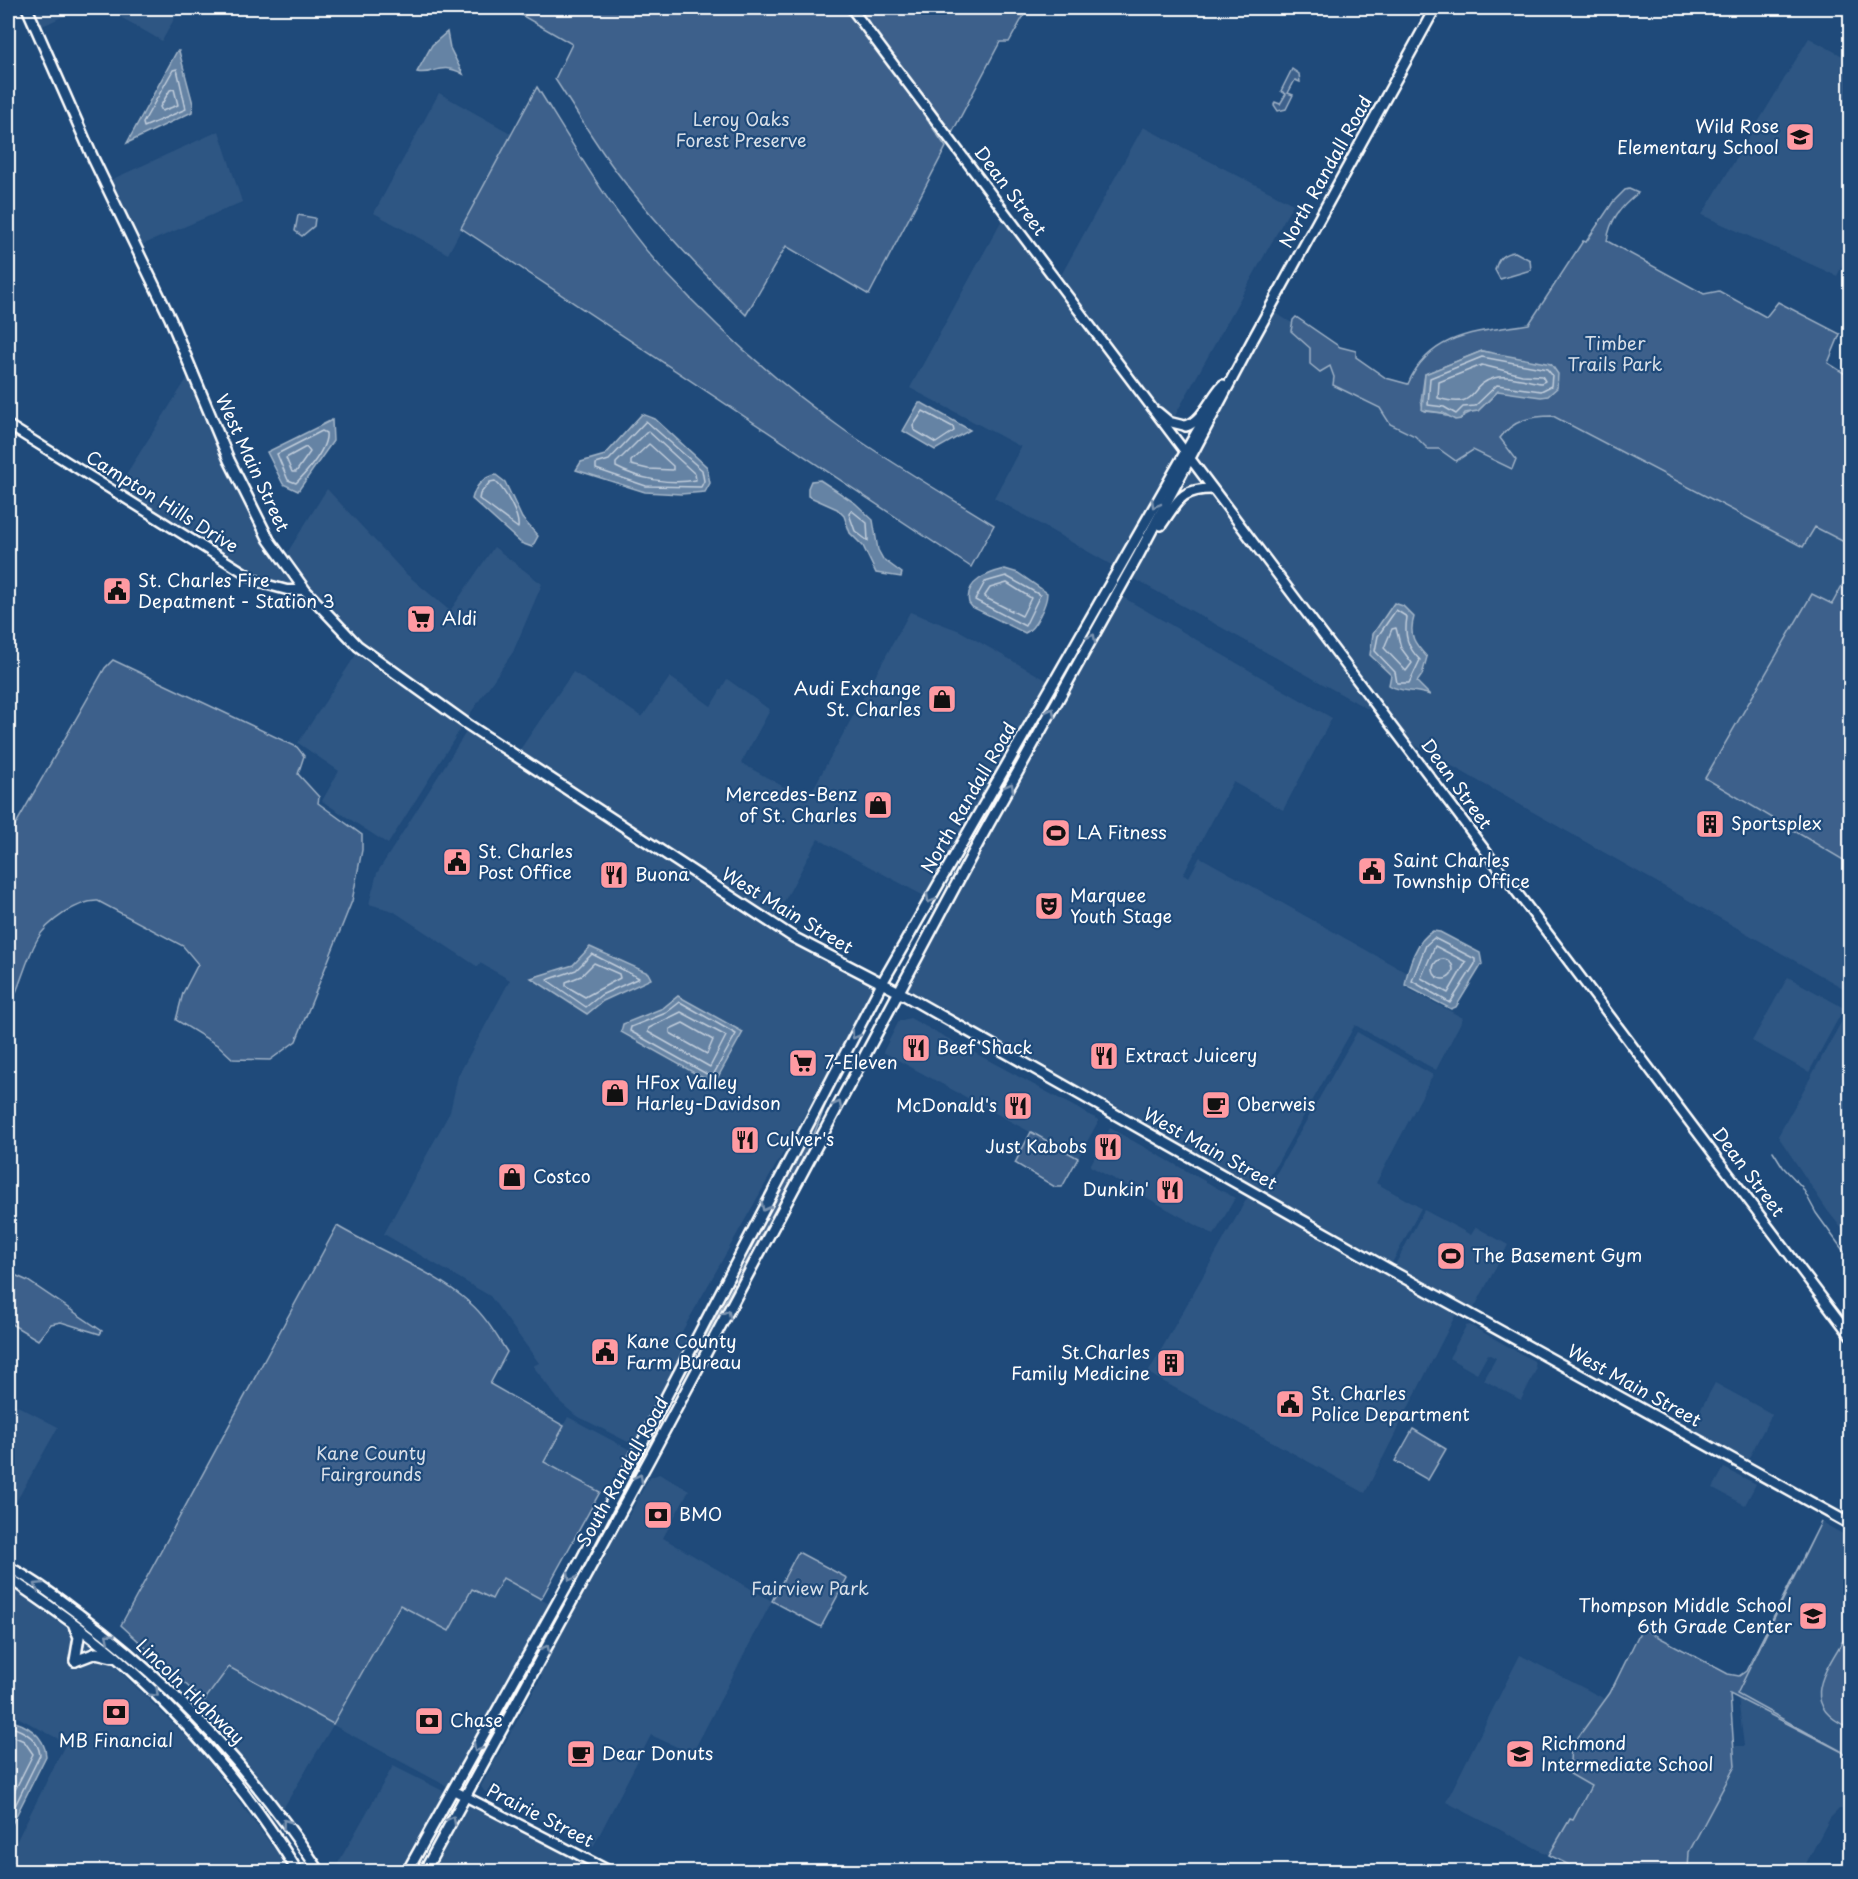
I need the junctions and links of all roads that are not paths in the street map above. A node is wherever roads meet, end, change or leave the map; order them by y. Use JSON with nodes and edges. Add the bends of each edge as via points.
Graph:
{"nodes":[{"id":1,"x":27,"y":8,"type":"edge"},
{"id":2,"x":851,"y":8,"type":"edge"},
{"id":3,"x":1435,"y":8,"type":"edge"},
{"id":4,"x":1252,"y":341,"type":"junction"},
{"id":5,"x":1223,"y":385,"type":"junction"},
{"id":6,"x":1143,"y":396,"type":"junction"},
{"id":7,"x":8,"y":424,"type":"edge"},
{"id":8,"x":1186,"y":426,"type":"joint"},
{"id":9,"x":1187,"y":457,"type":"junction"},
{"id":10,"x":1212,"y":489,"type":"junction"},
{"id":11,"x":1138,"y":556,"type":"junction"},
{"id":12,"x":305,"y":590,"type":"junction"},
{"id":13,"x":882,"y":983,"type":"junction"},
{"id":14,"x":898,"y":992,"type":"junction"},
{"id":15,"x":752,"y":1232,"type":"joint"},
{"id":16,"x":1851,"y":1335,"type":"edge"},
{"id":17,"x":1851,"y":1524,"type":"edge"},
{"id":18,"x":8,"y":1567,"type":"edge"},
{"id":19,"x":8,"y":1577,"type":"edge"},
{"id":20,"x":73,"y":1624,"type":"junction"},
{"id":21,"x":119,"y":1660,"type":"junction"},
{"id":22,"x":453,"y":1790,"type":"junction"},
{"id":23,"x":465,"y":1797,"type":"junction"},
{"id":24,"x":413,"y":1861,"type":"junction"},
{"id":25,"x":298,"y":1872,"type":"edge"},
{"id":26,"x":320,"y":1872,"type":"edge"},
{"id":27,"x":401,"y":1872,"type":"edge"},
{"id":28,"x":407,"y":1872,"type":"edge"},
{"id":29,"x":424,"y":1872,"type":"edge"},
{"id":30,"x":612,"y":1872,"type":"edge"}],
"edges":[{"from":1,"to":12,"type":"main road","name":"West Main Street","via":[[170,318],[229,460],[269,540]]},
{"from":2,"to":6,"type":"street","name":"Dean Street"},
{"from":3,"to":4,"type":"main road","name":"North Randall Road"},
{"from":4,"to":5,"type":"main road","name":"North Randall Road"},
{"from":4,"to":9,"type":"main road","name":"North Randall Road"},
{"from":5,"to":8,"type":"main road","name":"North Randall Road","via":[[1196,422]]},
{"from":5,"to":9,"type":"main road","name":"North Randall Road"},
{"from":6,"to":8,"type":"street","name":"Dean Street","via":[[1170,422]]},
{"from":6,"to":9,"type":"street","name":"Dean Street"},
{"from":7,"to":12,"type":"street","name":"Campton Hills Drive","via":[[261,583]]},
{"from":9,"to":10,"type":"street","name":"Dean Street"},
{"from":9,"to":11,"type":"main road","name":"North Randall Road"},
{"from":9,"to":13,"type":"main road","name":"North Randall Road","one_way":true},
{"from":10,"to":11,"type":"main road","via":[[1184,493]]},
{"from":10,"to":16,"type":"street","name":"Dean Street"},
{"from":14,"to":11,"type":"main road","name":"North Randall Road","one_way":true},
{"from":12,"to":13,"type":"main road","name":"West Main Street","via":[[358,646],[467,724],[750,911]]},
{"from":13,"to":14,"type":"main road","name":"West Main Street"},
{"from":13,"to":15,"type":"main road","name":"North Randall Road","one_way":true},
{"from":14,"to":17,"type":"main road","name":"West Main Street"},
{"from":23,"to":14,"type":"main road","name":"South Randall Road","one_way":true},
{"from":15,"to":22,"type":"main road","name":"South Randall Road","one_way":true,"via":[[581,1560]]},
{"from":26,"to":18,"type":"main road","name":"Lincoln Highway","one_way":true,"via":[[227,1748],[161,1682],[100,1630]]},
{"from":19,"to":20,"type":"main road","name":"Lincoln Highway"},
{"from":20,"to":21,"type":"main road","name":"Lincoln Highway"},
{"from":20,"to":21,"type":"main road","via":[[79,1637],[75,1661],[96,1653]]},
{"from":21,"to":25,"type":"main road","name":"Lincoln Highway","one_way":true,"via":[[199,1739],[251,1803]]},
{"from":22,"to":23,"type":"street","name":"Prairie Street"},
{"from":22,"to":24,"type":"main road","name":"South Randall Road"},
{"from":29,"to":23,"type":"main road","name":"South Randall Road","one_way":true},
{"from":23,"to":30,"type":"street","name":"Prairie Street"},
{"from":24,"to":27,"type":"main road"},
{"from":24,"to":28,"type":"main road","name":"South Randall Road"}]}
